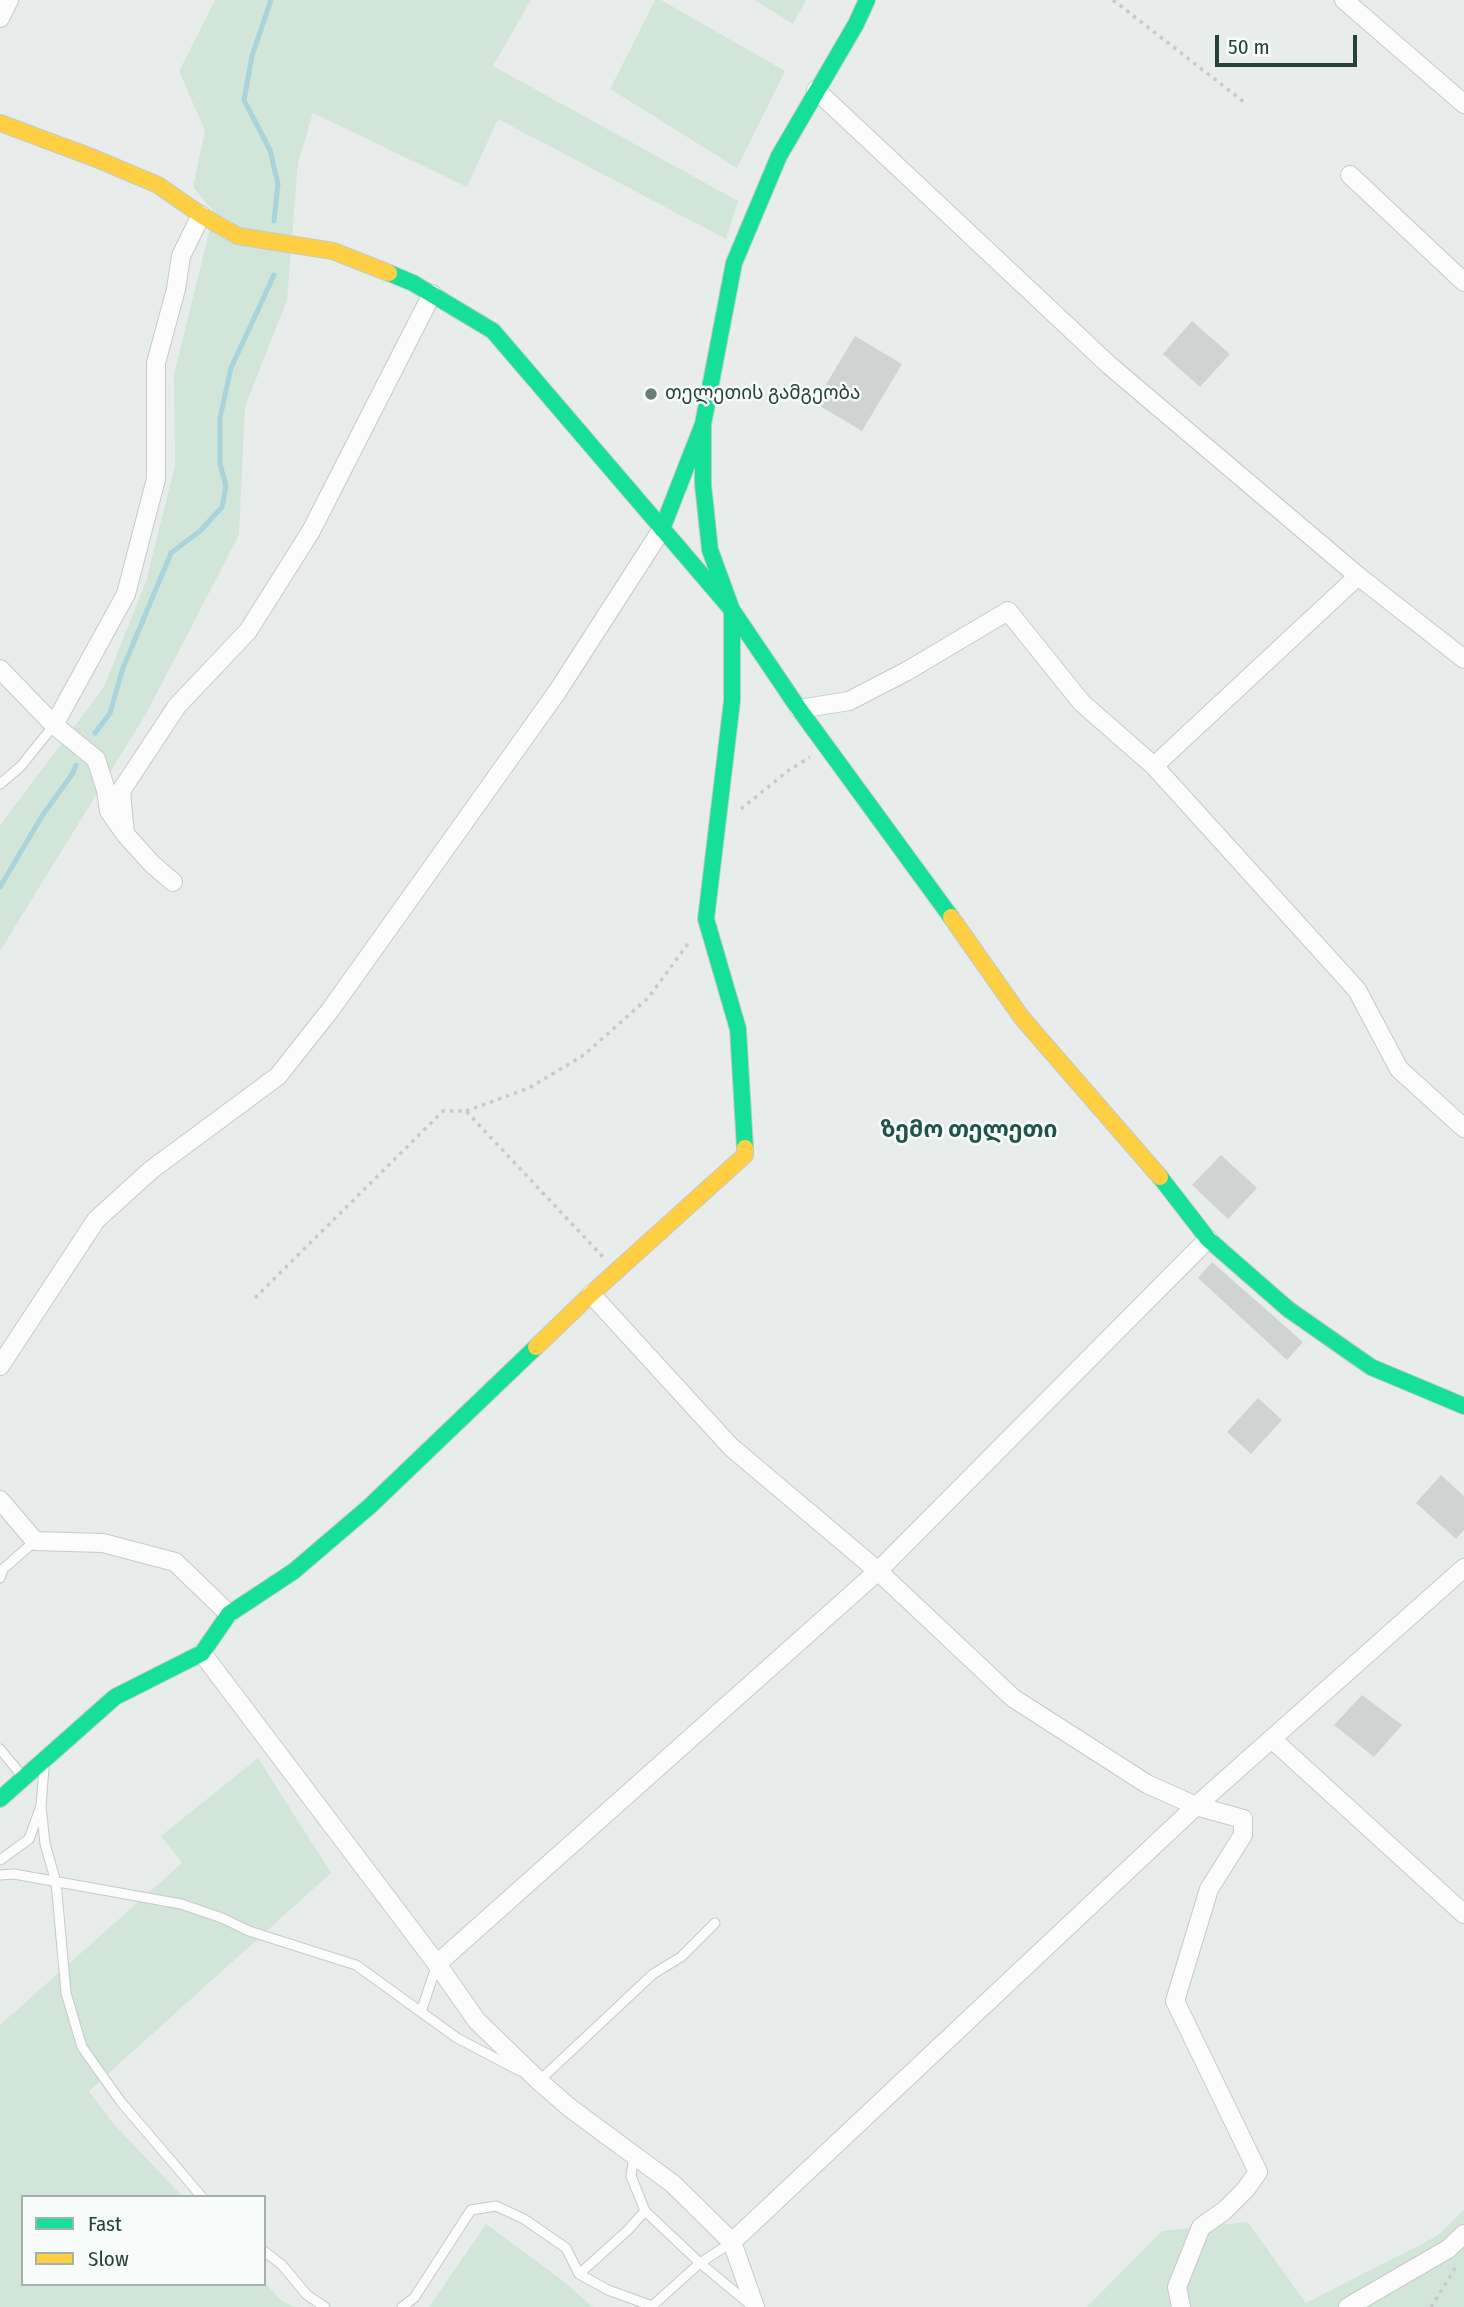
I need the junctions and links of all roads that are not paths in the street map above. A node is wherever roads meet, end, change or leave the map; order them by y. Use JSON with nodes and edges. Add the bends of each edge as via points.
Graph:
{"nodes":[{"id":1,"x":9,"y":0,"type":"edge"},
{"id":2,"x":867,"y":0,"type":"edge"},
{"id":3,"x":1344,"y":0,"type":"edge"},
{"id":4,"x":0,"y":18,"type":"edge"},
{"id":5,"x":816,"y":90,"type":"junction"},
{"id":6,"x":1464,"y":104,"type":"edge"},
{"id":7,"x":0,"y":123,"type":"edge"},
{"id":8,"x":1350,"y":175,"type":"dead end"},
{"id":9,"x":201,"y":215,"type":"junction"},
{"id":10,"x":1464,"y":282,"type":"edge"},
{"id":11,"x":432,"y":294,"type":"junction"},
{"id":12,"x":703,"y":424,"type":"junction"},
{"id":13,"x":696,"y":524,"type":"junction"},
{"id":14,"x":662,"y":530,"type":"junction"},
{"id":15,"x":1358,"y":576,"type":"junction"},
{"id":16,"x":732,"y":610,"type":"junction"},
{"id":17,"x":1464,"y":659,"type":"edge"},
{"id":18,"x":0,"y":669,"type":"edge"},
{"id":19,"x":799,"y":709,"type":"junction"},
{"id":20,"x":54,"y":725,"type":"junction"},
{"id":21,"x":1154,"y":766,"type":"junction"},
{"id":22,"x":0,"y":784,"type":"edge"},
{"id":23,"x":125,"y":834,"type":"junction"},
{"id":24,"x":173,"y":882,"type":"dead end"},
{"id":25,"x":1464,"y":1128,"type":"edge"},
{"id":26,"x":1208,"y":1239,"type":"junction"},
{"id":27,"x":591,"y":1294,"type":"junction"},
{"id":28,"x":0,"y":1366,"type":"edge"},
{"id":29,"x":1464,"y":1406,"type":"edge"},
{"id":30,"x":0,"y":1500,"type":"edge"},
{"id":31,"x":35,"y":1541,"type":"junction"},
{"id":32,"x":1464,"y":1568,"type":"edge"},
{"id":33,"x":878,"y":1571,"type":"junction"},
{"id":34,"x":0,"y":1578,"type":"edge"},
{"id":35,"x":229,"y":1615,"type":"junction"},
{"id":36,"x":202,"y":1653,"type":"junction"},
{"id":37,"x":1272,"y":1739,"type":"junction"},
{"id":38,"x":0,"y":1749,"type":"edge"},
{"id":39,"x":44,"y":1760,"type":"junction"},
{"id":40,"x":24,"y":1778,"type":"junction"},
{"id":41,"x":0,"y":1799,"type":"edge"},
{"id":42,"x":41,"y":1806,"type":"junction"},
{"id":43,"x":1196,"y":1806,"type":"junction"},
{"id":44,"x":0,"y":1860,"type":"edge"},
{"id":45,"x":0,"y":1875,"type":"edge"},
{"id":46,"x":56,"y":1882,"type":"junction"},
{"id":47,"x":1464,"y":1913,"type":"edge"},
{"id":48,"x":715,"y":1923,"type":"dead end"},
{"id":49,"x":437,"y":1964,"type":"junction"},
{"id":50,"x":421,"y":2012,"type":"junction"},
{"id":51,"x":539,"y":2081,"type":"junction"},
{"id":52,"x":634,"y":2156,"type":"junction"},
{"id":53,"x":200,"y":2195,"type":"edge"},
{"id":54,"x":645,"y":2211,"type":"junction"},
{"id":55,"x":1464,"y":2234,"type":"edge"},
{"id":56,"x":732,"y":2242,"type":"junction"},
{"id":57,"x":266,"y":2253,"type":"edge"},
{"id":58,"x":700,"y":2263,"type":"junction"},
{"id":59,"x":579,"y":2274,"type":"junction"},
{"id":60,"x":325,"y":2307,"type":"edge"},
{"id":61,"x":402,"y":2307,"type":"edge"},
{"id":62,"x":754,"y":2307,"type":"edge"},
{"id":63,"x":1181,"y":2307,"type":"edge"},
{"id":64,"x":1348,"y":2307,"type":"edge"}],
"edges":[{"from":1,"to":4,"type":"street"},
{"from":2,"to":5,"type":"street"},
{"from":3,"to":6,"type":"street"},
{"from":5,"to":12,"type":"street","via":[[779,156],[734,263]]},
{"from":5,"to":15,"type":"street","via":[[1109,365]]},
{"from":7,"to":9,"type":"street","via":[[158,185]]},
{"from":8,"to":10,"type":"street"},
{"from":9,"to":11,"type":"street","via":[[238,236],[333,251]]},
{"from":9,"to":20,"type":"street","via":[[181,256],[156,363],[156,479],[126,594]]},
{"from":11,"to":14,"type":"street","via":[[493,331]]},
{"from":11,"to":23,"type":"street","via":[[311,531],[248,631],[177,706],[121,791]]},
{"from":12,"to":13,"type":"street","via":[[703,485]]},
{"from":12,"to":14,"type":"street"},
{"from":13,"to":14,"type":"street"},
{"from":13,"to":16,"type":"street"},
{"from":14,"to":16,"type":"street"},
{"from":14,"to":28,"type":"street","via":[[557,692],[278,1076],[151,1170],[96,1220]]},
{"from":15,"to":17,"type":"street"},
{"from":15,"to":21,"type":"street"},
{"from":16,"to":19,"type":"street"},
{"from":16,"to":27,"type":"street","via":[[732,701],[706,919],[738,1029],[745,1155]]},
{"from":18,"to":20,"type":"street"},
{"from":19,"to":21,"type":"street","via":[[849,701],[1008,611],[1082,703]]},
{"from":19,"to":26,"type":"street","via":[[1022,1018],[1149,1161]]},
{"from":20,"to":22,"type":"lane"},
{"from":20,"to":23,"type":"street","via":[[96,759],[109,811]]},
{"from":21,"to":25,"type":"street","via":[[1357,990],[1399,1069]]},
{"from":23,"to":24,"type":"street"},
{"from":26,"to":29,"type":"street","via":[[1288,1309],[1371,1367]]},
{"from":26,"to":33,"type":"street"},
{"from":27,"to":33,"type":"street","via":[[731,1447]]},
{"from":27,"to":35,"type":"street","via":[[370,1506],[294,1571]]},
{"from":30,"to":31,"type":"street"},
{"from":31,"to":34,"type":"lane","via":[[3,1569]]},
{"from":31,"to":35,"type":"street","via":[[103,1543],[175,1562]]},
{"from":32,"to":37,"type":"street"},
{"from":33,"to":43,"type":"street","via":[[1013,1698],[1147,1784]]},
{"from":33,"to":49,"type":"street"},
{"from":35,"to":36,"type":"street"},
{"from":36,"to":39,"type":"street","via":[[116,1697]]},
{"from":36,"to":49,"type":"street"},
{"from":37,"to":43,"type":"street"},
{"from":37,"to":47,"type":"street"},
{"from":38,"to":40,"type":"lane"},
{"from":39,"to":40,"type":"street"},
{"from":39,"to":42,"type":"lane"},
{"from":40,"to":41,"type":"street"},
{"from":42,"to":44,"type":"lane","via":[[29,1839]]},
{"from":42,"to":46,"type":"lane"},
{"from":43,"to":56,"type":"street"},
{"from":43,"to":63,"type":"street","via":[[1243,1819],[1243,1835],[1209,1889],[1175,2001],[1258,2172],[1224,2211],[1201,2227],[1177,2287]]},
{"from":45,"to":46,"type":"lane"},
{"from":46,"to":50,"type":"lane","via":[[181,1904],[356,1965]]},
{"from":46,"to":53,"type":"lane","via":[[66,1993],[82,2047],[121,2102]]},
{"from":48,"to":51,"type":"lane"},
{"from":49,"to":50,"type":"lane"},
{"from":49,"to":51,"type":"street","via":[[477,2021]]},
{"from":50,"to":51,"type":"lane","via":[[457,2038]]},
{"from":51,"to":52,"type":"street"},
{"from":52,"to":54,"type":"lane","via":[[631,2176]]},
{"from":52,"to":56,"type":"street","via":[[673,2184]]},
{"from":54,"to":58,"type":"lane"},
{"from":54,"to":59,"type":"lane"},
{"from":55,"to":64,"type":"street","via":[[1448,2249]]},
{"from":56,"to":58,"type":"lane"},
{"from":56,"to":62,"type":"street"},
{"from":57,"to":60,"type":"lane"},
{"from":58,"to":59,"type":"lane","via":[[652,2306]]},
{"from":58,"to":62,"type":"lane"},
{"from":59,"to":61,"type":"lane","via":[[566,2248],[524,2220],[496,2206],[471,2210],[414,2298]]}]}
